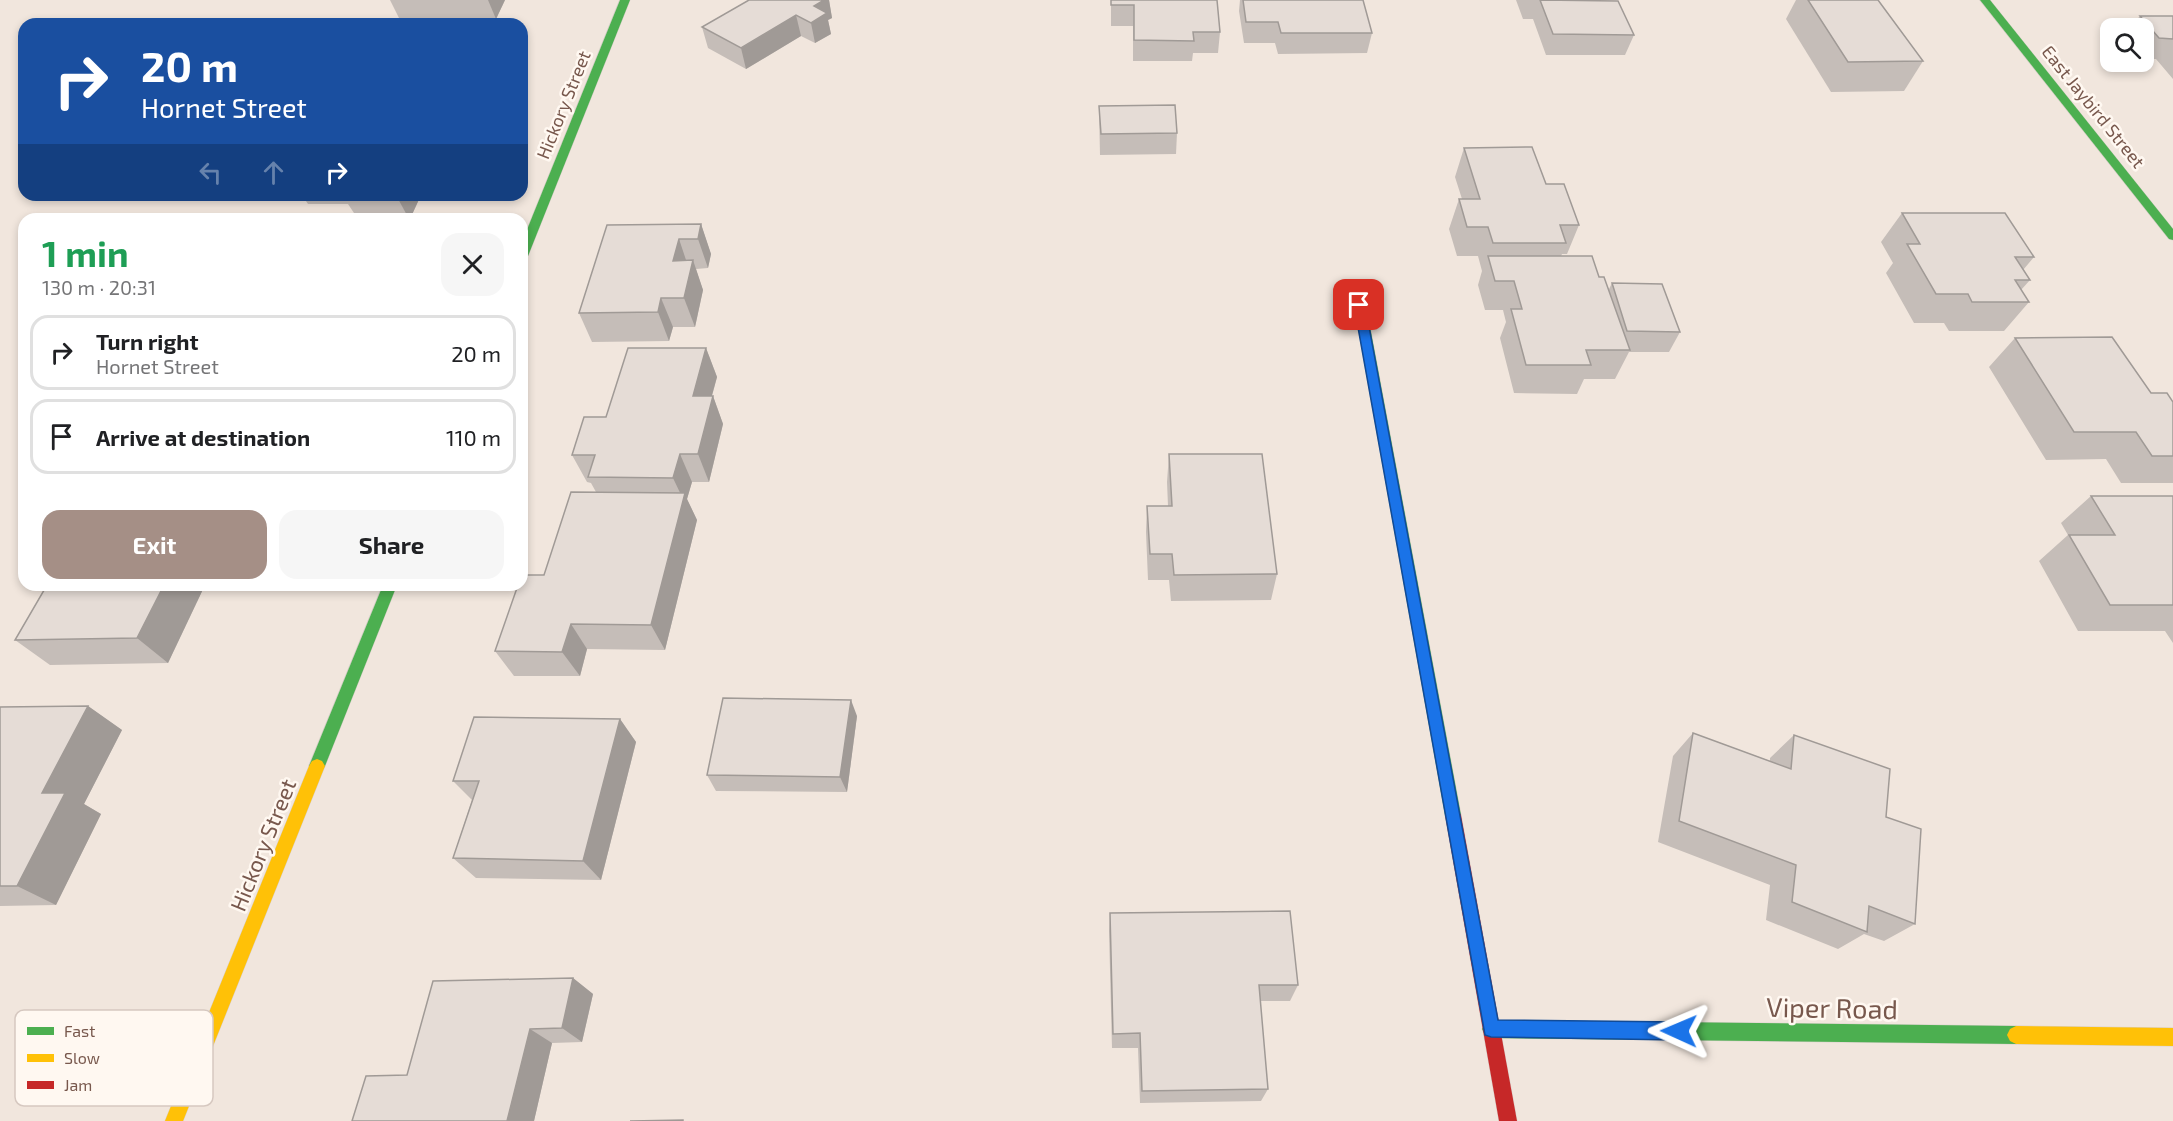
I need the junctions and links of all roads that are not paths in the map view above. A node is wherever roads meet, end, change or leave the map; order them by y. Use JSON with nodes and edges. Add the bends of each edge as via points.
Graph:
{"nodes":[{"id":1,"x":625,"y":0,"type":"edge"},
{"id":2,"x":1985,"y":0,"type":"edge"},
{"id":3,"x":2173,"y":236,"type":"edge"},
{"id":4,"x":528,"y":241,"type":"edge"},
{"id":5,"x":1359,"y":305,"type":"dead end"},
{"id":6,"x":388,"y":591,"type":"edge"},
{"id":7,"x":213,"y":1024,"type":"edge"},
{"id":8,"x":1491,"y":1029,"type":"junction"},
{"id":9,"x":2173,"y":1037,"type":"edge"},
{"id":10,"x":180,"y":1106,"type":"edge"},
{"id":11,"x":174,"y":1121,"type":"edge"},
{"id":12,"x":1508,"y":1121,"type":"edge"}],
"edges":[{"from":1,"to":4,"type":"street","name":"Hickory Street"},
{"from":2,"to":3,"type":"street","name":"East Jaybird Street"},
{"from":5,"to":8,"type":"street"},
{"from":6,"to":7,"type":"street","name":"Hickory Street"},
{"from":8,"to":9,"type":"street","name":"Viper Road"},
{"from":8,"to":12,"type":"street"},
{"from":10,"to":11,"type":"street","name":"Hickory Street"}]}
